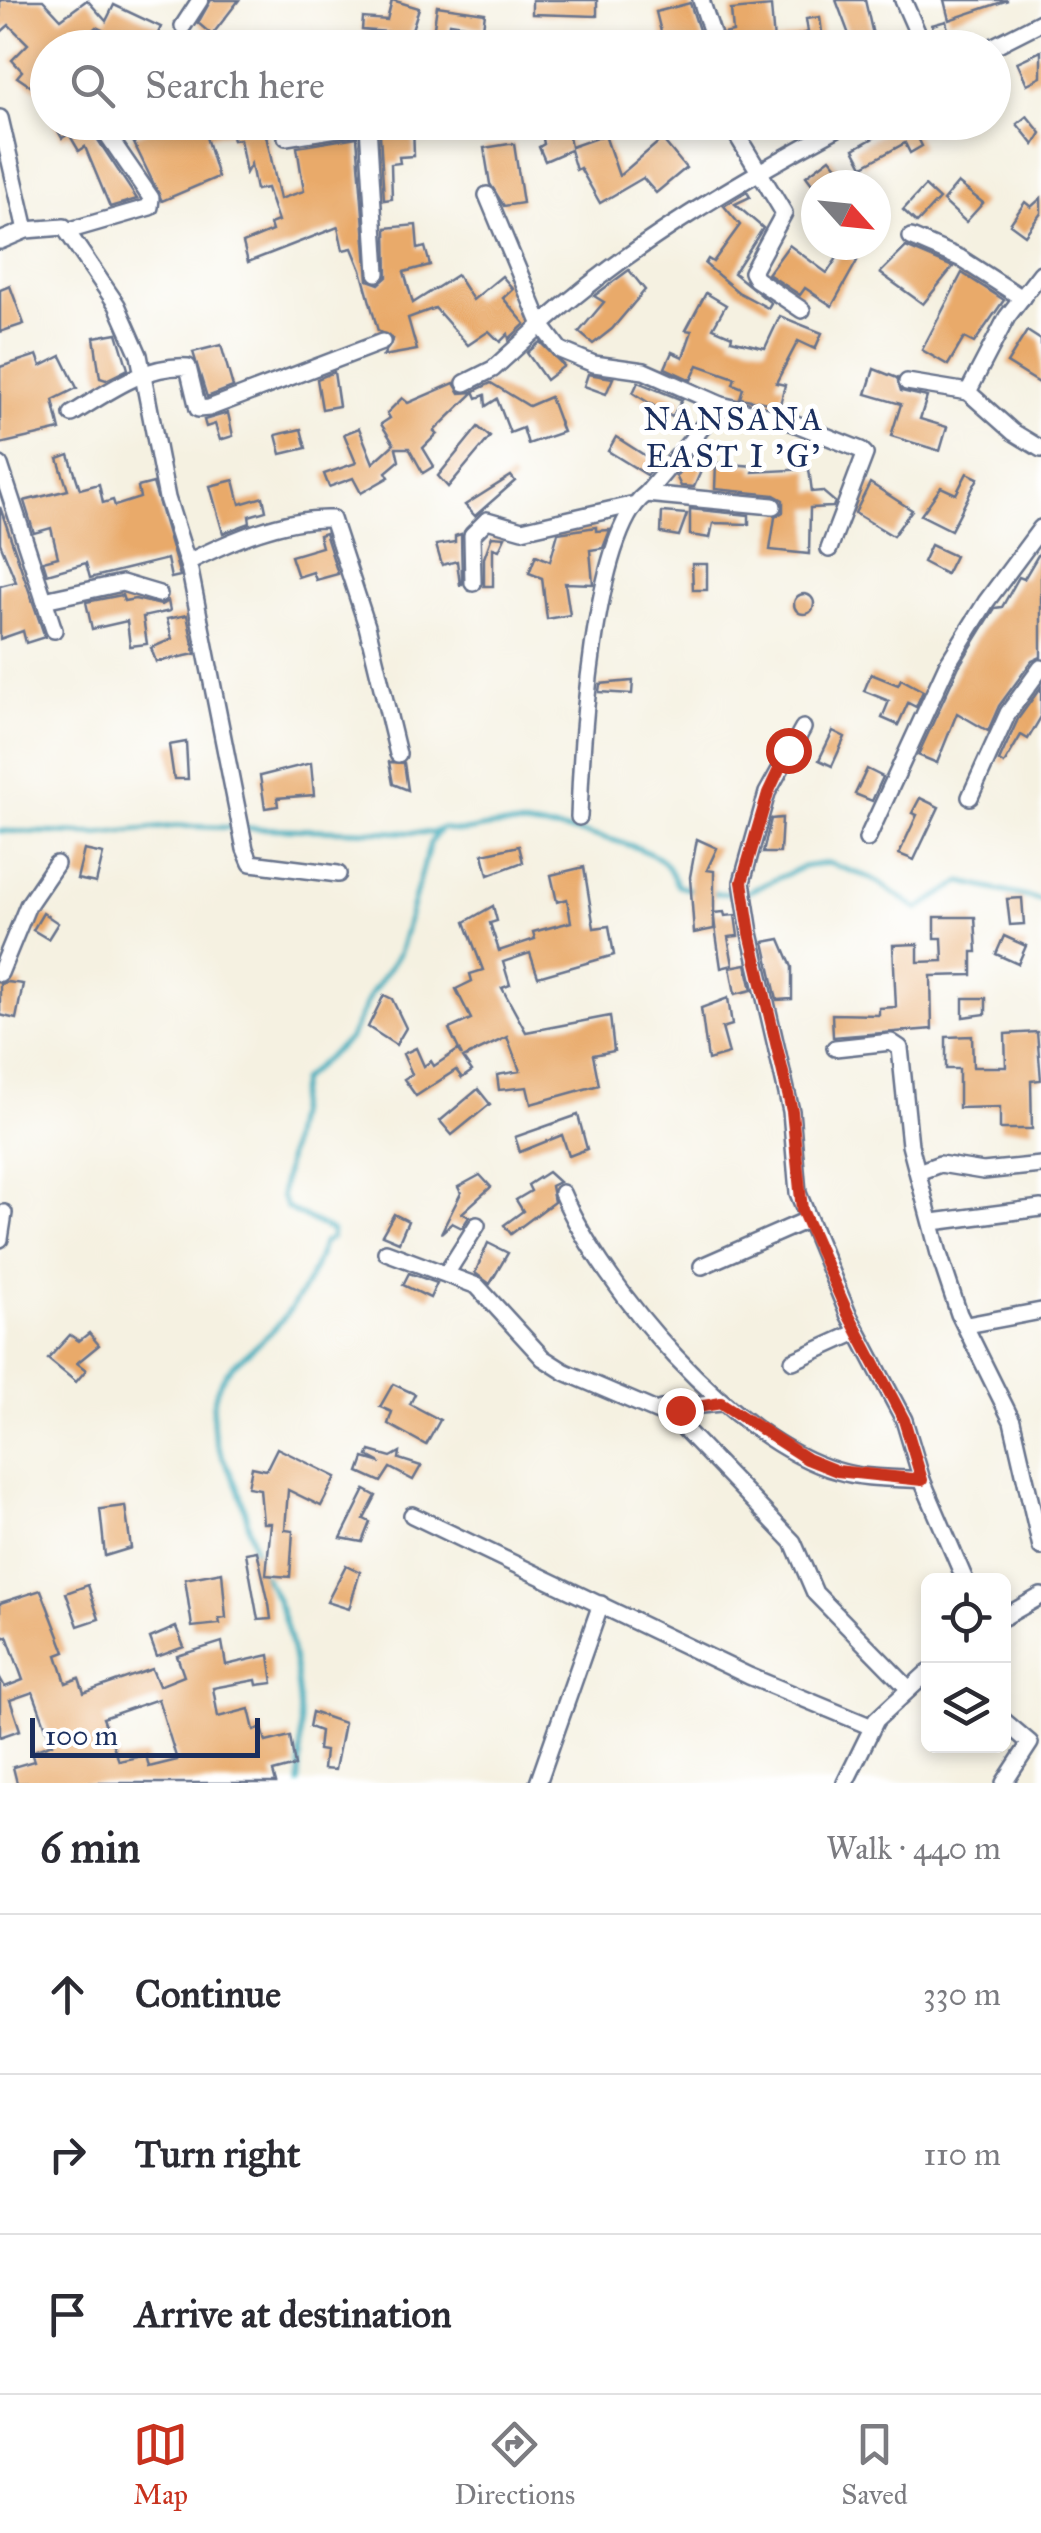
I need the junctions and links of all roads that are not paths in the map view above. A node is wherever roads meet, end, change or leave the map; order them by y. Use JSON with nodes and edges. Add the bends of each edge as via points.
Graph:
{"nodes":[{"id":1,"x":200,"y":0,"type":"edge"},
{"id":2,"x":701,"y":0,"type":"edge"},
{"id":3,"x":903,"y":0,"type":"edge"},
{"id":4,"x":1041,"y":22,"type":"edge"},
{"id":5,"x":183,"y":26,"type":"dead end"},
{"id":6,"x":708,"y":30,"type":"edge"},
{"id":7,"x":916,"y":30,"type":"edge"},
{"id":8,"x":1011,"y":37,"type":"edge"},
{"id":9,"x":0,"y":118,"type":"edge"},
{"id":10,"x":112,"y":140,"type":"edge"},
{"id":11,"x":375,"y":140,"type":"edge"},
{"id":12,"x":741,"y":140,"type":"edge"},
{"id":13,"x":817,"y":140,"type":"edge"},
{"id":14,"x":761,"y":172,"type":"junction"},
{"id":15,"x":488,"y":195,"type":"dead end"},
{"id":16,"x":26,"y":230,"type":"junction"},
{"id":17,"x":68,"y":231,"type":"junction"},
{"id":18,"x":911,"y":236,"type":"dead end"},
{"id":19,"x":0,"y":241,"type":"edge"},
{"id":20,"x":377,"y":272,"type":"dead end"},
{"id":21,"x":1041,"y":273,"type":"edge"},
{"id":22,"x":1022,"y":298,"type":"junction"},
{"id":23,"x":802,"y":310,"type":"dead end"},
{"id":24,"x":541,"y":325,"type":"junction"},
{"id":25,"x":382,"y":342,"type":"dead end"},
{"id":26,"x":142,"y":374,"type":"junction"},
{"id":27,"x":907,"y":382,"type":"dead end"},
{"id":28,"x":465,"y":383,"type":"dead end"},
{"id":29,"x":968,"y":392,"type":"junction"},
{"id":30,"x":721,"y":405,"type":"junction"},
{"id":31,"x":72,"y":414,"type":"dead end"},
{"id":32,"x":1041,"y":449,"type":"edge"},
{"id":33,"x":0,"y":465,"type":"edge"},
{"id":34,"x":646,"y":494,"type":"junction"},
{"id":35,"x":630,"y":505,"type":"junction"},
{"id":36,"x":773,"y":506,"type":"dead end"},
{"id":37,"x":7,"y":510,"type":"edge"},
{"id":38,"x":1041,"y":528,"type":"edge"},
{"id":39,"x":829,"y":549,"type":"dead end"},
{"id":40,"x":188,"y":562,"type":"junction"},
{"id":41,"x":473,"y":583,"type":"dead end"},
{"id":42,"x":158,"y":594,"type":"dead end"},
{"id":43,"x":44,"y":600,"type":"junction"},
{"id":44,"x":54,"y":630,"type":"dead end"},
{"id":45,"x":1041,"y":668,"type":"edge"},
{"id":46,"x":803,"y":728,"type":"dead end"},
{"id":47,"x":398,"y":754,"type":"dead end"},
{"id":48,"x":970,"y":798,"type":"dead end"},
{"id":49,"x":579,"y":817,"type":"dead end"},
{"id":50,"x":867,"y":839,"type":"dead end"},
{"id":51,"x":56,"y":864,"type":"dead end"},
{"id":52,"x":338,"y":874,"type":"dead end"},
{"id":53,"x":0,"y":973,"type":"edge"},
{"id":54,"x":835,"y":1048,"type":"dead end"},
{"id":55,"x":1041,"y":1165,"type":"edge"},
{"id":56,"x":918,"y":1172,"type":"junction"},
{"id":57,"x":562,"y":1192,"type":"dead end"},
{"id":58,"x":1041,"y":1208,"type":"edge"},
{"id":59,"x":4,"y":1214,"type":"dead end"},
{"id":60,"x":808,"y":1220,"type":"junction"},
{"id":61,"x":933,"y":1222,"type":"junction"},
{"id":62,"x":477,"y":1225,"type":"dead end"},
{"id":63,"x":0,"y":1239,"type":"edge"},
{"id":64,"x":386,"y":1252,"type":"dead end"},
{"id":65,"x":702,"y":1266,"type":"dead end"},
{"id":66,"x":446,"y":1274,"type":"junction"},
{"id":67,"x":1041,"y":1311,"type":"edge"},
{"id":68,"x":967,"y":1326,"type":"junction"},
{"id":69,"x":856,"y":1332,"type":"junction"},
{"id":70,"x":793,"y":1362,"type":"dead end"},
{"id":71,"x":721,"y":1403,"type":"junction"},
{"id":72,"x":649,"y":1408,"type":"junction"},
{"id":73,"x":922,"y":1480,"type":"junction"},
{"id":74,"x":412,"y":1515,"type":"dead end"},
{"id":75,"x":1041,"y":1547,"type":"edge"},
{"id":76,"x":962,"y":1573,"type":"edge"},
{"id":77,"x":1041,"y":1596,"type":"edge"},
{"id":78,"x":601,"y":1604,"type":"junction"},
{"id":79,"x":1011,"y":1613,"type":"edge"},
{"id":80,"x":921,"y":1678,"type":"edge"},
{"id":81,"x":908,"y":1689,"type":"junction"},
{"id":82,"x":872,"y":1726,"type":"junction"},
{"id":83,"x":1011,"y":1727,"type":"edge"},
{"id":84,"x":538,"y":1783,"type":"edge"},
{"id":85,"x":845,"y":1783,"type":"edge"},
{"id":86,"x":1004,"y":1783,"type":"edge"}],
"edges":[{"from":1,"to":5,"type":"street"},
{"from":2,"to":6,"type":"street"},
{"from":3,"to":7,"type":"street"},
{"from":4,"to":8,"type":"street"},
{"from":9,"to":16,"type":"street"},
{"from":10,"to":17,"type":"street","via":[[151,198],[150,207]]},
{"from":11,"to":20,"type":"street"},
{"from":12,"to":14,"type":"street"},
{"from":13,"to":14,"type":"street"},
{"from":14,"to":23,"type":"street","via":[[784,213],[752,272]]},
{"from":14,"to":24,"type":"street","via":[[619,260]]},
{"from":15,"to":24,"type":"street"},
{"from":16,"to":17,"type":"street"},
{"from":16,"to":19,"type":"street"},
{"from":17,"to":26,"type":"street","via":[[127,324]]},
{"from":18,"to":22,"type":"street"},
{"from":21,"to":22,"type":"street"},
{"from":22,"to":29,"type":"street"},
{"from":24,"to":28,"type":"street","via":[[493,369]]},
{"from":24,"to":30,"type":"street","via":[[560,350],[594,364],[644,371]]},
{"from":25,"to":26,"type":"street","via":[[209,408],[198,409],[193,401],[188,367]]},
{"from":26,"to":31,"type":"street"},
{"from":26,"to":40,"type":"street"},
{"from":27,"to":29,"type":"street"},
{"from":29,"to":32,"type":"street"},
{"from":30,"to":34,"type":"street"},
{"from":30,"to":39,"type":"street","via":[[791,422],[865,454]]},
{"from":33,"to":37,"type":"street"},
{"from":34,"to":35,"type":"street"},
{"from":34,"to":36,"type":"street"},
{"from":35,"to":41,"type":"street","via":[[522,530],[487,520],[478,524],[472,535]]},
{"from":35,"to":49,"type":"street","via":[[613,545],[582,723]]},
{"from":37,"to":43,"type":"street"},
{"from":38,"to":50,"type":"street","via":[[948,663]]},
{"from":40,"to":47,"type":"street","via":[[310,518],[332,519],[368,626]]},
{"from":40,"to":52,"type":"street","via":[[251,863]]},
{"from":42,"to":43,"type":"street","via":[[122,583]]},
{"from":43,"to":44,"type":"street"},
{"from":45,"to":48,"type":"street","via":[[1008,713]]},
{"from":46,"to":60,"type":"street","via":[[768,793],[744,890],[792,1111],[798,1194]]},
{"from":51,"to":53,"type":"street","via":[[28,906]]},
{"from":54,"to":56,"type":"street","via":[[898,1043]]},
{"from":55,"to":56,"type":"street","via":[[984,1172],[940,1164]]},
{"from":56,"to":61,"type":"street"},
{"from":57,"to":71,"type":"street","via":[[612,1284]]},
{"from":58,"to":61,"type":"street"},
{"from":59,"to":63,"type":"street"},
{"from":60,"to":65,"type":"street"},
{"from":60,"to":69,"type":"street"},
{"from":61,"to":68,"type":"street"},
{"from":62,"to":66,"type":"street"},
{"from":64,"to":66,"type":"street"},
{"from":66,"to":72,"type":"street","via":[[477,1286],[543,1358]]},
{"from":67,"to":68,"type":"street"},
{"from":68,"to":75,"type":"street","via":[[1012,1421]]},
{"from":69,"to":70,"type":"street"},
{"from":69,"to":73,"type":"street","via":[[904,1420]]},
{"from":71,"to":72,"type":"street"},
{"from":71,"to":73,"type":"street","via":[[837,1471]]},
{"from":72,"to":81,"type":"street","via":[[675,1419],[793,1542],[815,1594]]},
{"from":73,"to":76,"type":"street"},
{"from":74,"to":78,"type":"street"},
{"from":77,"to":79,"type":"street"},
{"from":78,"to":82,"type":"street","via":[[748,1676]]},
{"from":78,"to":84,"type":"street"},
{"from":80,"to":81,"type":"street"},
{"from":81,"to":82,"type":"street"},
{"from":82,"to":85,"type":"street"},
{"from":83,"to":86,"type":"street","via":[[1030,1742]]}]}
